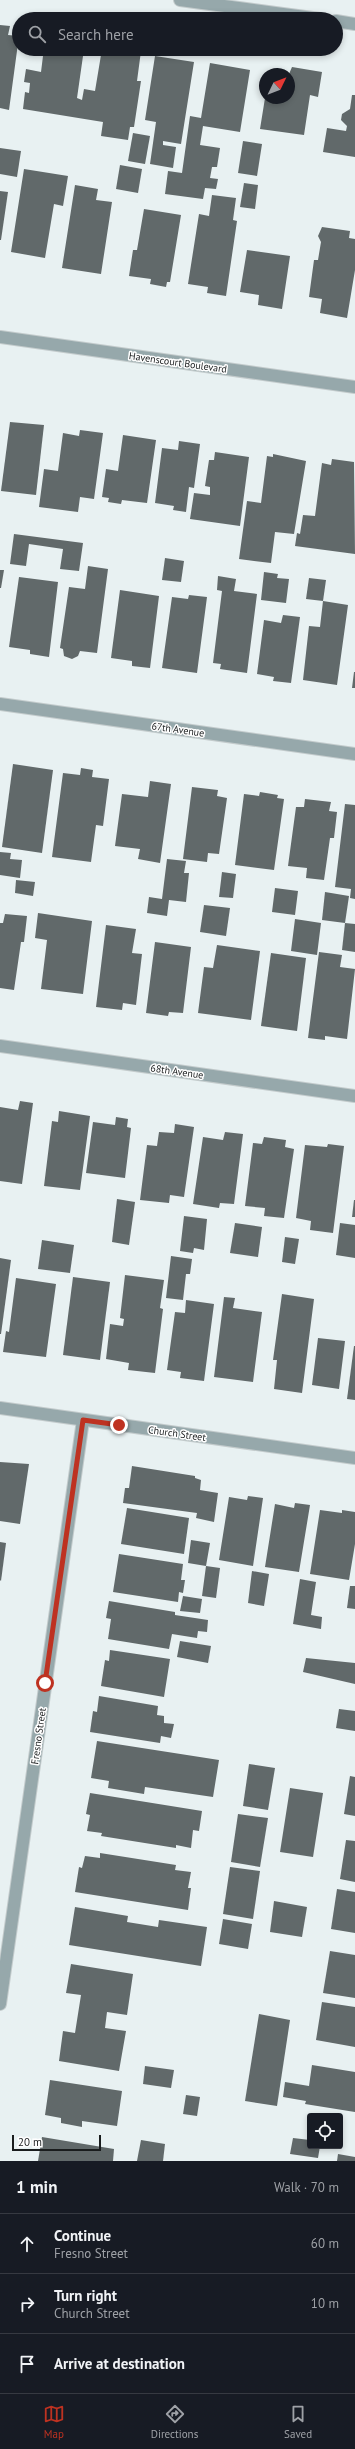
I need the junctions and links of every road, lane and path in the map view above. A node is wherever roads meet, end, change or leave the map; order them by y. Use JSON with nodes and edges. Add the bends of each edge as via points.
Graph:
{"nodes":[{"id":1,"x":180,"y":0,"type":"edge"},
{"id":2,"x":268,"y":12,"type":"edge"},
{"id":3,"x":343,"y":22,"type":"edge"},
{"id":4,"x":355,"y":24,"type":"edge"},
{"id":5,"x":0,"y":337,"type":"edge"},
{"id":6,"x":355,"y":387,"type":"edge"},
{"id":7,"x":0,"y":704,"type":"edge"},
{"id":8,"x":355,"y":754,"type":"edge"},
{"id":9,"x":0,"y":1046,"type":"edge"},
{"id":10,"x":355,"y":1096,"type":"edge"},
{"id":11,"x":0,"y":1408,"type":"edge"},
{"id":12,"x":83,"y":1420,"type":"junction"},
{"id":13,"x":355,"y":1458,"type":"edge"},
{"id":14,"x":0,"y":2004,"type":"edge"}],
"edges":[{"from":1,"to":2,"type":"street"},
{"from":3,"to":4,"type":"street"},
{"from":5,"to":6,"type":"street","name":"Havenscourt Boulevard"},
{"from":7,"to":8,"type":"street","name":"67th Avenue"},
{"from":9,"to":10,"type":"street","name":"68th Avenue"},
{"from":11,"to":12,"type":"street","name":"Church Street"},
{"from":12,"to":13,"type":"street","name":"Church Street"},
{"from":12,"to":14,"type":"street","name":"Fresno Street"}]}
